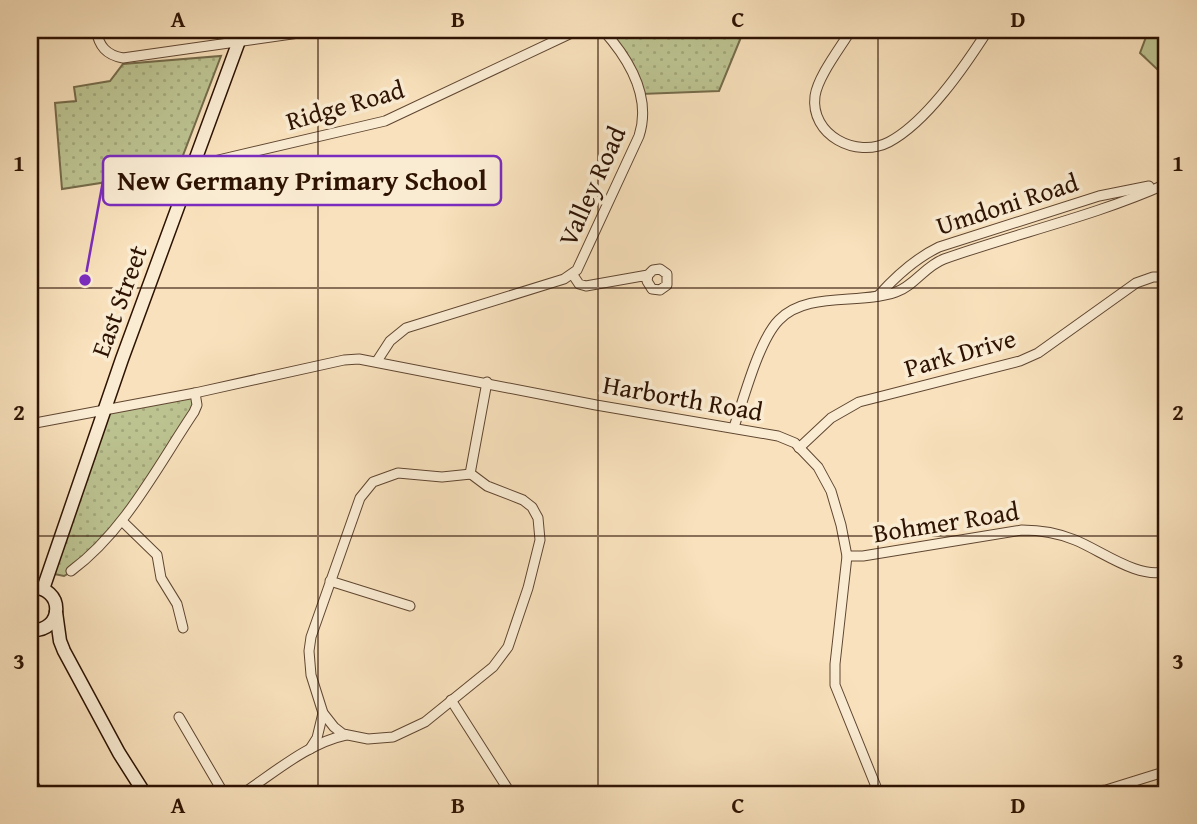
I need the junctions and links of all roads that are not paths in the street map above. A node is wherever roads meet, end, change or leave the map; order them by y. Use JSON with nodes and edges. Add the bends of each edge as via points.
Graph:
{"nodes":[{"id":1,"x":96,"y":30,"type":"edge"},
{"id":2,"x":320,"y":30,"type":"edge"},
{"id":3,"x":578,"y":30,"type":"edge"},
{"id":4,"x":603,"y":30,"type":"edge"},
{"id":5,"x":851,"y":30,"type":"edge"},
{"id":6,"x":988,"y":30,"type":"edge"},
{"id":7,"x":241,"y":36,"type":"edge"},
{"id":8,"x":192,"y":166,"type":"junction"},
{"id":9,"x":1166,"y":183,"type":"edge"},
{"id":10,"x":573,"y":275,"type":"junction"},
{"id":11,"x":648,"y":275,"type":"dead end"},
{"id":12,"x":1167,"y":277,"type":"edge"},
{"id":13,"x":377,"y":361,"type":"junction"},
{"id":14,"x":487,"y":382,"type":"junction"},
{"id":15,"x":195,"y":393,"type":"junction"},
{"id":16,"x":104,"y":411,"type":"junction"},
{"id":17,"x":30,"y":424,"type":"edge"},
{"id":18,"x":734,"y":427,"type":"junction"},
{"id":19,"x":799,"y":447,"type":"junction"},
{"id":20,"x":470,"y":474,"type":"junction"},
{"id":21,"x":122,"y":521,"type":"junction"},
{"id":22,"x":1167,"y":547,"type":"edge"},
{"id":23,"x":847,"y":555,"type":"junction"},
{"id":24,"x":71,"y":571,"type":"dead end"},
{"id":25,"x":1166,"y":572,"type":"edge"},
{"id":26,"x":330,"y":582,"type":"junction"},
{"id":27,"x":36,"y":589,"type":"edge"},
{"id":28,"x":410,"y":606,"type":"dead end"},
{"id":29,"x":1167,"y":608,"type":"edge"},
{"id":30,"x":56,"y":612,"type":"junction"},
{"id":31,"x":183,"y":628,"type":"dead end"},
{"id":32,"x":33,"y":631,"type":"edge"},
{"id":33,"x":64,"y":651,"type":"junction"},
{"id":34,"x":451,"y":700,"type":"junction"},
{"id":35,"x":323,"y":713,"type":"junction"},
{"id":36,"x":179,"y":717,"type":"dead end"},
{"id":37,"x":347,"y":735,"type":"junction"},
{"id":38,"x":309,"y":750,"type":"junction"},
{"id":39,"x":1167,"y":772,"type":"edge"},
{"id":40,"x":873,"y":781,"type":"junction"},
{"id":41,"x":30,"y":782,"type":"edge"},
{"id":42,"x":868,"y":792,"type":"dead end"},
{"id":43,"x":37,"y":794,"type":"edge"},
{"id":44,"x":145,"y":794,"type":"edge"},
{"id":45,"x":224,"y":794,"type":"edge"},
{"id":46,"x":242,"y":794,"type":"edge"},
{"id":47,"x":510,"y":794,"type":"edge"},
{"id":48,"x":878,"y":794,"type":"edge"},
{"id":49,"x":1079,"y":794,"type":"edge"}],
"edges":[{"from":1,"to":7,"type":"street","via":[[102,47],[123,58]]},
{"from":2,"to":7,"type":"street"},
{"from":3,"to":8,"type":"street","name":"Ridge Road","via":[[385,121]]},
{"from":4,"to":10,"type":"street","name":"Valley Road","via":[[636,78],[643,119],[623,173]]},
{"from":5,"to":6,"type":"street","via":[[818,85],[815,105],[818,121],[832,136],[862,148],[888,142],[911,126],[942,93]]},
{"from":7,"to":8,"type":"street","name":"East Street"},
{"from":8,"to":16,"type":"street","name":"East Street"},
{"from":9,"to":18,"type":"street","name":"Umdoni Road","via":[[941,260],[899,291],[793,309],[766,338]]},
{"from":10,"to":11,"type":"street","via":[[586,286]]},
{"from":10,"to":13,"type":"street","name":"Valley Road","via":[[406,328]]},
{"from":12,"to":19,"type":"street","name":"Park Drive","via":[[1136,283],[1020,361],[859,402],[831,418]]},
{"from":13,"to":14,"type":"street","name":"Harborth Road"},
{"from":13,"to":15,"type":"street","name":"Harborth Road","via":[[344,360]]},
{"from":14,"to":18,"type":"street","name":"Harborth Road"},
{"from":14,"to":20,"type":"street"},
{"from":15,"to":16,"type":"street","name":"Harborth Road"},
{"from":15,"to":21,"type":"street","via":[[194,412]]},
{"from":16,"to":17,"type":"street","name":"Harborth Road"},
{"from":16,"to":27,"type":"street","name":"East Street"},
{"from":18,"to":19,"type":"street","name":"Harborth Road","via":[[778,436]]},
{"from":19,"to":23,"type":"street","name":"Harborth Road","via":[[818,467],[831,491]]},
{"from":20,"to":26,"type":"street","via":[[391,474],[369,485],[360,498]]},
{"from":20,"to":34,"type":"street","via":[[528,503],[541,532],[508,647],[493,667]]},
{"from":21,"to":24,"type":"street","via":[[99,549]]},
{"from":21,"to":31,"type":"street","via":[[157,555],[161,578],[177,604]]},
{"from":22,"to":25,"type":"street"},
{"from":23,"to":25,"type":"street","name":"Bohmer Road","via":[[1037,530],[1075,540],[1140,571]]},
{"from":23,"to":40,"type":"street","name":"Harborth Road","via":[[835,685]]},
{"from":25,"to":29,"type":"street"},
{"from":26,"to":28,"type":"street"},
{"from":26,"to":35,"type":"street","via":[[312,628],[309,651]]},
{"from":27,"to":30,"type":"street","via":[[54,598]]},
{"from":30,"to":32,"type":"street","via":[[50,625]]},
{"from":30,"to":33,"type":"street"},
{"from":32,"to":33,"type":"street","via":[[49,636]]},
{"from":33,"to":44,"type":"street"},
{"from":34,"to":37,"type":"street","via":[[425,722],[393,737]]},
{"from":34,"to":47,"type":"street"},
{"from":35,"to":37,"type":"street"},
{"from":35,"to":38,"type":"street"},
{"from":36,"to":45,"type":"street"},
{"from":37,"to":38,"type":"street"},
{"from":38,"to":46,"type":"street"},
{"from":39,"to":49,"type":"street"},
{"from":40,"to":42,"type":"street"},
{"from":40,"to":48,"type":"street","name":"Harborth Road"},
{"from":41,"to":43,"type":"street"}]}
